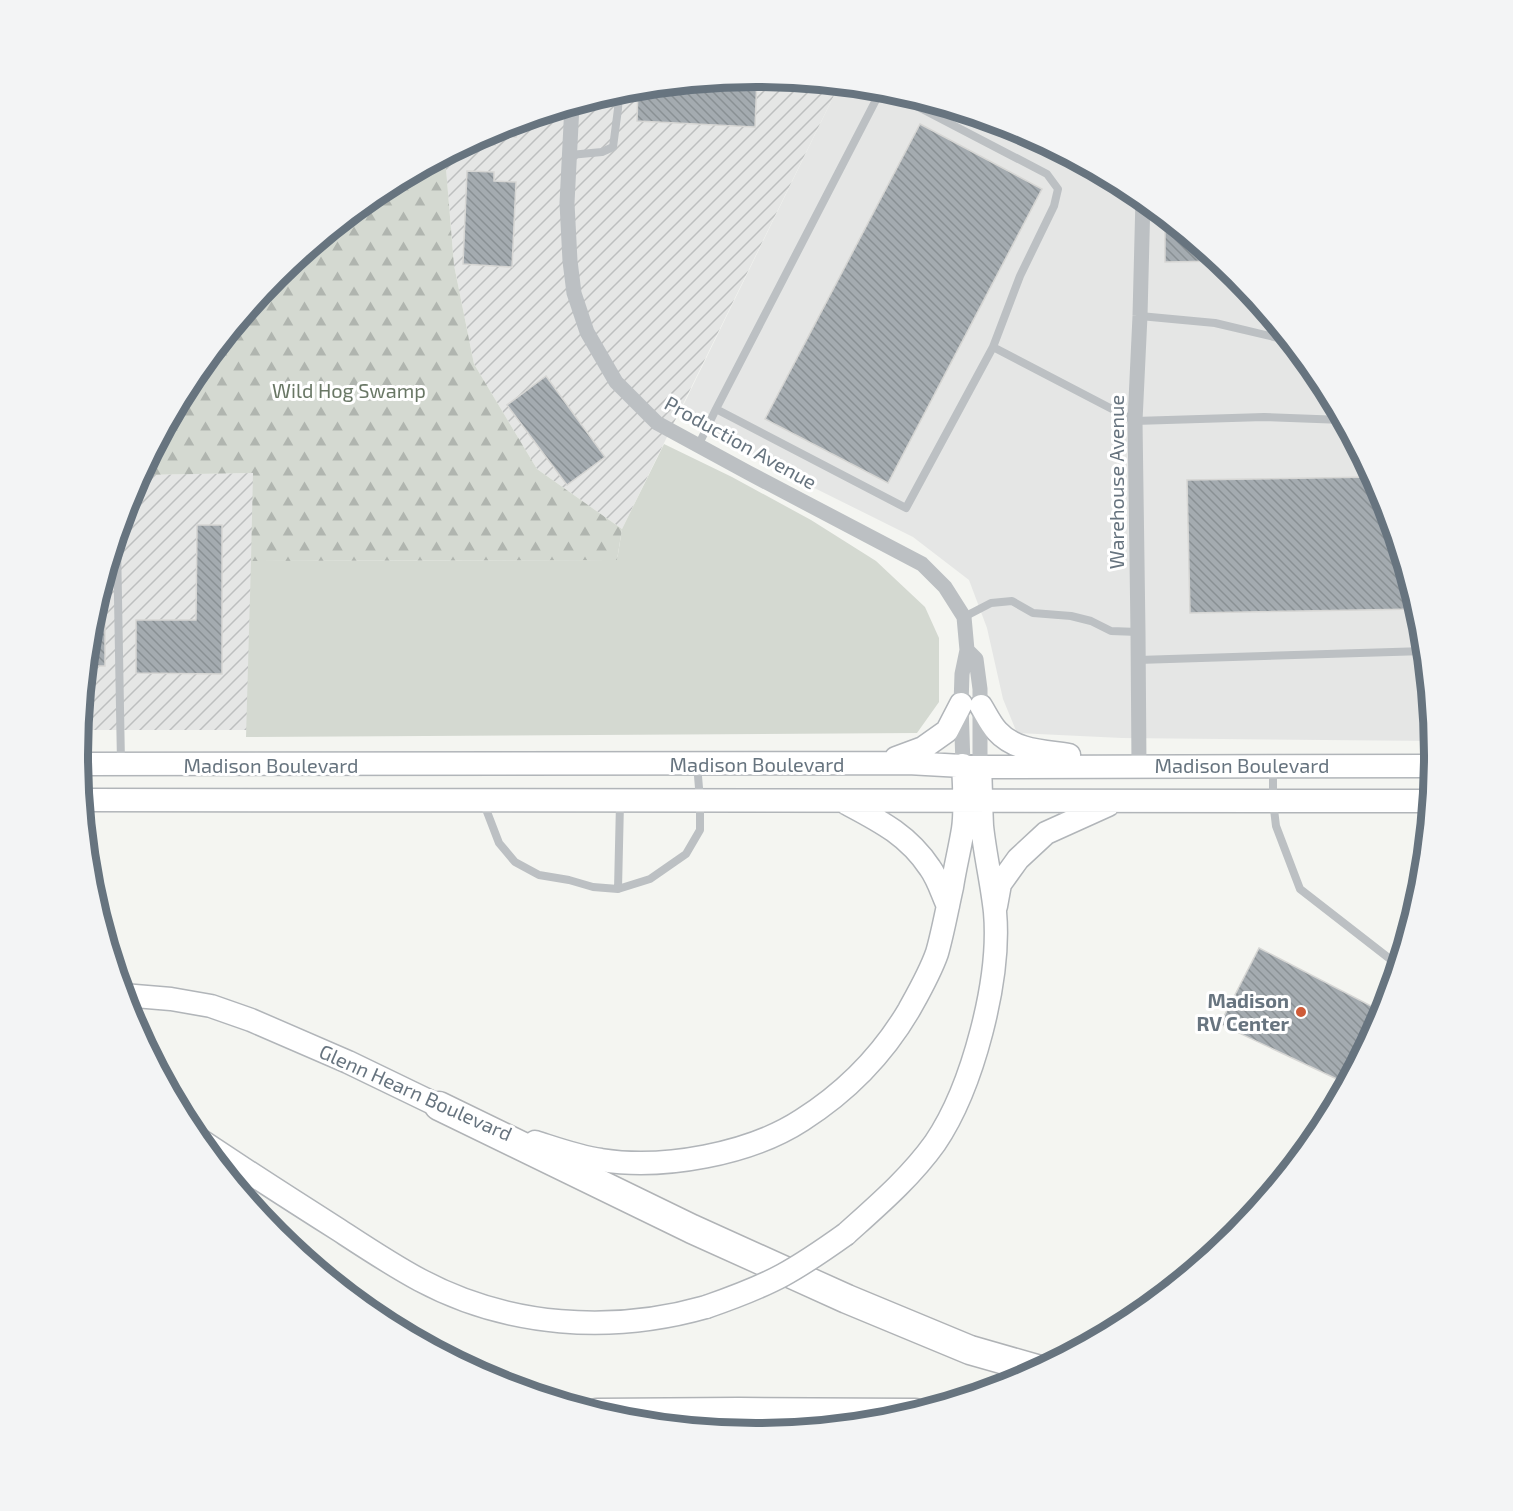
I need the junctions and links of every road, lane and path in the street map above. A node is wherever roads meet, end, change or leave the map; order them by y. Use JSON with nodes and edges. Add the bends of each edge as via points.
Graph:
{"nodes":[{"id":1,"x":877,"y":98,"type":"edge"},
{"id":2,"x":618,"y":102,"type":"edge"},
{"id":3,"x":921,"y":108,"type":"edge"},
{"id":4,"x":572,"y":113,"type":"edge"},
{"id":5,"x":570,"y":154,"type":"junction"},
{"id":6,"x":1143,"y":210,"type":"edge"},
{"id":7,"x":1140,"y":315,"type":"junction"},
{"id":8,"x":1278,"y":338,"type":"edge"},
{"id":9,"x":993,"y":347,"type":"junction"},
{"id":10,"x":716,"y":410,"type":"junction"},
{"id":11,"x":1334,"y":420,"type":"edge"},
{"id":12,"x":1135,"y":421,"type":"junction"},
{"id":13,"x":698,"y":446,"type":"junction"},
{"id":14,"x":117,"y":560,"type":"edge"},
{"id":15,"x":964,"y":617,"type":"junction"},
{"id":16,"x":1138,"y":632,"type":"junction"},
{"id":17,"x":1416,"y":651,"type":"edge"},
{"id":18,"x":1138,"y":660,"type":"junction"},
{"id":19,"x":971,"y":705,"type":"junction"},
{"id":20,"x":88,"y":764,"type":"edge"},
{"id":21,"x":121,"y":764,"type":"junction"},
{"id":22,"x":696,"y":764,"type":"junction"},
{"id":23,"x":878,"y":764,"type":"junction"},
{"id":24,"x":1139,"y":765,"type":"junction"},
{"id":25,"x":1274,"y":765,"type":"junction"},
{"id":26,"x":972,"y":766,"type":"junction"},
{"id":27,"x":1425,"y":766,"type":"edge"},
{"id":28,"x":89,"y":800,"type":"edge"},
{"id":29,"x":482,"y":800,"type":"junction"},
{"id":30,"x":620,"y":800,"type":"junction"},
{"id":31,"x":699,"y":800,"type":"junction"},
{"id":32,"x":842,"y":801,"type":"junction"},
{"id":33,"x":973,"y":801,"type":"junction"},
{"id":34,"x":1118,"y":801,"type":"junction"},
{"id":35,"x":1273,"y":801,"type":"junction"},
{"id":36,"x":1424,"y":801,"type":"edge"},
{"id":37,"x":618,"y":889,"type":"junction"},
{"id":38,"x":948,"y":906,"type":"junction"},
{"id":39,"x":995,"y":913,"type":"junction"},
{"id":40,"x":1393,"y":961,"type":"edge"},
{"id":41,"x":133,"y":996,"type":"edge"},
{"id":42,"x":439,"y":1106,"type":"junction"},
{"id":43,"x":220,"y":1153,"type":"edge"},
{"id":44,"x":1027,"y":1366,"type":"edge"},
{"id":45,"x":637,"y":1413,"type":"edge"},
{"id":46,"x":876,"y":1413,"type":"edge"}],
"edges":[{"from":1,"to":10,"type":"lane"},
{"from":2,"to":5,"type":"lane","via":[[613,147],[602,152]]},
{"from":3,"to":9,"type":"lane","via":[[1047,174],[1058,189]]},
{"from":4,"to":5,"type":"street","name":"Production Avenue"},
{"from":5,"to":13,"type":"street","name":"Production Avenue","via":[[570,261],[574,293],[587,332],[616,382],[657,423]]},
{"from":6,"to":7,"type":"street","name":"Warehouse Avenue"},
{"from":7,"to":8,"type":"lane","via":[[1215,323]]},
{"from":7,"to":12,"type":"street","name":"Warehouse Avenue"},
{"from":9,"to":10,"type":"lane","via":[[906,508]]},
{"from":9,"to":12,"type":"lane"},
{"from":10,"to":13,"type":"lane"},
{"from":11,"to":12,"type":"lane","via":[[1264,417]]},
{"from":12,"to":16,"type":"street","name":"Warehouse Avenue"},
{"from":13,"to":15,"type":"street","name":"Production Avenue","via":[[922,564],[945,587]]},
{"from":14,"to":21,"type":"lane"},
{"from":15,"to":16,"type":"lane","via":[[991,603],[1012,601],[1033,613],[1071,616],[1111,631]]},
{"from":15,"to":19,"type":"street","name":"Production Avenue","via":[[967,650],[976,659],[980,689]]},
{"from":16,"to":18,"type":"street","name":"Warehouse Avenue"},
{"from":17,"to":18,"type":"lane"},
{"from":18,"to":24,"type":"street","name":"Warehouse Avenue"},
{"from":19,"to":23,"type":"main road","via":[[947,731],[923,748]]},
{"from":19,"to":24,"type":"main road","via":[[1008,741],[1024,748]]},
{"from":19,"to":26,"type":"street","name":"Production Avenue"},
{"from":20,"to":21,"type":"main road","name":"Madison Boulevard"},
{"from":21,"to":22,"type":"main road","name":"Madison Boulevard"},
{"from":22,"to":23,"type":"main road","name":"Madison Boulevard"},
{"from":22,"to":31,"type":"lane"},
{"from":23,"to":26,"type":"main road","name":"Madison Boulevard"},
{"from":24,"to":25,"type":"main road","name":"Madison Boulevard"},
{"from":24,"to":26,"type":"main road","name":"Madison Boulevard"},
{"from":25,"to":27,"type":"main road","name":"Madison Boulevard"},
{"from":25,"to":35,"type":"lane"},
{"from":26,"to":33,"type":"main road","name":"Glenn Hearn Boulevard"},
{"from":28,"to":29,"type":"main road","name":"Madison Boulevard"},
{"from":29,"to":30,"type":"main road","name":"Madison Boulevard"},
{"from":29,"to":37,"type":"lane","via":[[499,843],[514,862],[540,875]]},
{"from":30,"to":31,"type":"main road","name":"Madison Boulevard"},
{"from":30,"to":37,"type":"lane"},
{"from":31,"to":32,"type":"main road","name":"Madison Boulevard"},
{"from":31,"to":37,"type":"lane","via":[[700,830],[686,854],[650,879]]},
{"from":32,"to":33,"type":"main road","name":"Madison Boulevard"},
{"from":32,"to":38,"type":"main road","via":[[888,825],[913,846],[932,869]]},
{"from":33,"to":34,"type":"main road","name":"Madison Boulevard"},
{"from":33,"to":38,"type":"main road","name":"Glenn Hearn Boulevard","via":[[963,828]]},
{"from":33,"to":39,"type":"main road","name":"Glenn Hearn Boulevard","via":[[982,825]]},
{"from":34,"to":35,"type":"main road","name":"Madison Boulevard"},
{"from":34,"to":39,"type":"main road","via":[[1047,832],[1018,859],[1000,884]]},
{"from":35,"to":36,"type":"main road","name":"Madison Boulevard"},
{"from":35,"to":40,"type":"lane","via":[[1276,826],[1300,889]]},
{"from":38,"to":42,"type":"main road","name":"Glenn Hearn Boulevard","via":[[936,954],[922,988],[881,1051],[830,1100],[769,1137],[735,1149],[669,1162],[601,1160],[526,1140]]},
{"from":39,"to":43,"type":"main road","name":"Glenn Hearn Boulevard","bridge":true,"via":[[990,992],[971,1066],[935,1142],[892,1192],[813,1258],[754,1289],[706,1307],[622,1323],[581,1323],[508,1314],[420,1280]]},
{"from":41,"to":42,"type":"main road","name":"Glenn Hearn Boulevard","via":[[211,1006],[251,1020]]},
{"from":42,"to":44,"type":"highway","via":[[847,1299],[970,1350]]},
{"from":45,"to":46,"type":"highway"}]}
